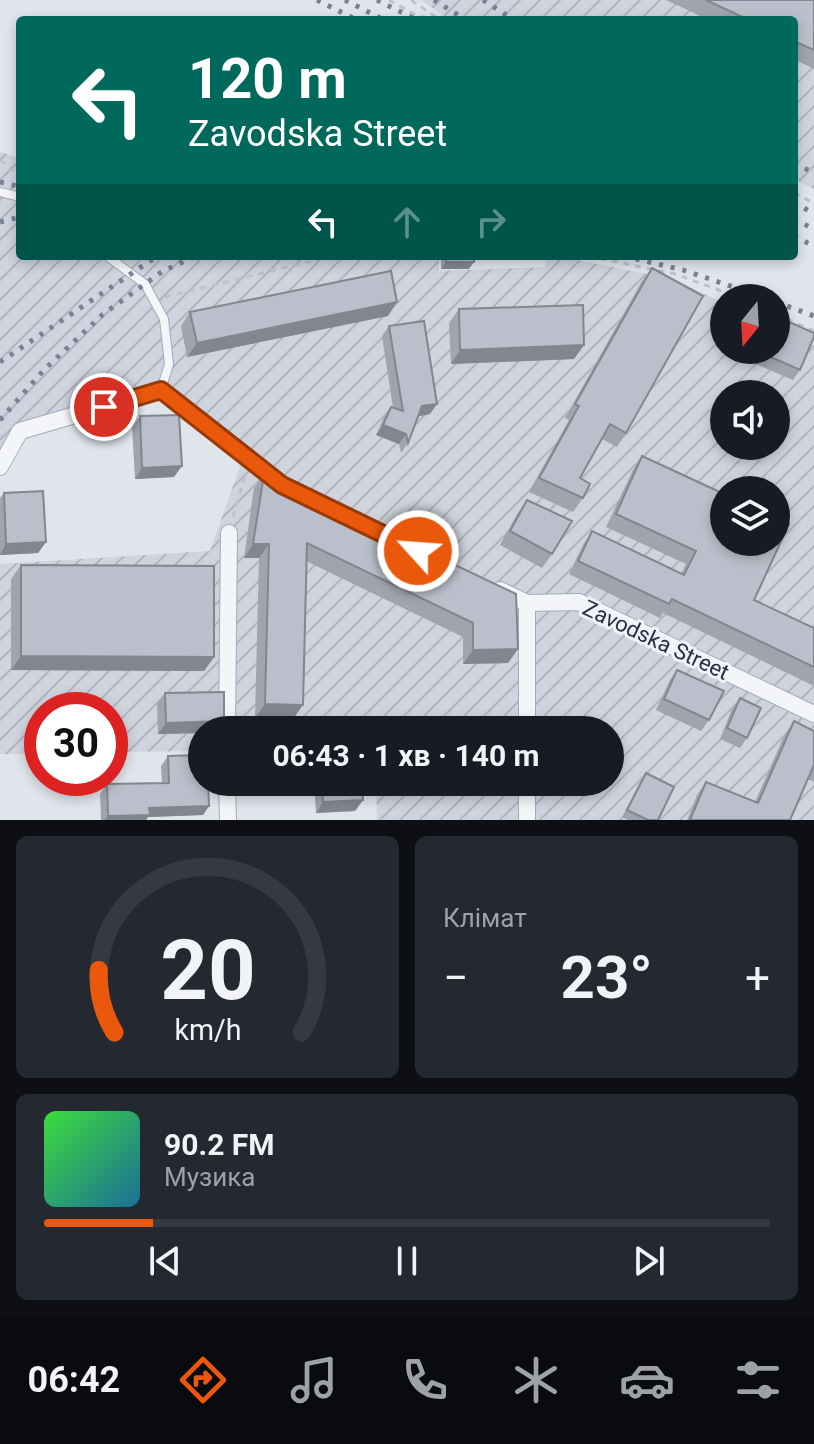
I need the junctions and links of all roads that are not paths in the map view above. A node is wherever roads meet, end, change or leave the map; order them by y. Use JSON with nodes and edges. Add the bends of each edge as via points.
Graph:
{"nodes":[{"id":1,"x":112,"y":260,"type":"edge"},
{"id":2,"x":161,"y":390,"type":"junction"},
{"id":3,"x":0,"y":467,"type":"edge"},
{"id":4,"x":311,"y":499,"type":"edge"},
{"id":5,"x":229,"y":533,"type":"road end"},
{"id":6,"x":483,"y":582,"type":"edge"},
{"id":7,"x":527,"y":603,"type":"junction"},
{"id":8,"x":814,"y":714,"type":"edge"},
{"id":9,"x":227,"y":716,"type":"edge"},
{"id":10,"x":527,"y":716,"type":"edge"},
{"id":11,"x":227,"y":796,"type":"edge"},
{"id":12,"x":527,"y":796,"type":"edge"},
{"id":13,"x":228,"y":820,"type":"edge"},
{"id":14,"x":527,"y":820,"type":"edge"}],
"edges":[{"from":1,"to":2,"type":"lane","via":[[145,284],[164,319],[169,364]]},
{"from":2,"to":3,"type":"street","via":[[20,431]]},
{"from":2,"to":4,"type":"street","via":[[282,485]]},
{"from":5,"to":9,"type":"street"},
{"from":6,"to":7,"type":"street","name":"Zavodska Street"},
{"from":7,"to":8,"type":"street","name":"Zavodska Street","via":[[579,602]]},
{"from":7,"to":10,"type":"street"},
{"from":11,"to":13,"type":"street"},
{"from":12,"to":14,"type":"street"}]}
